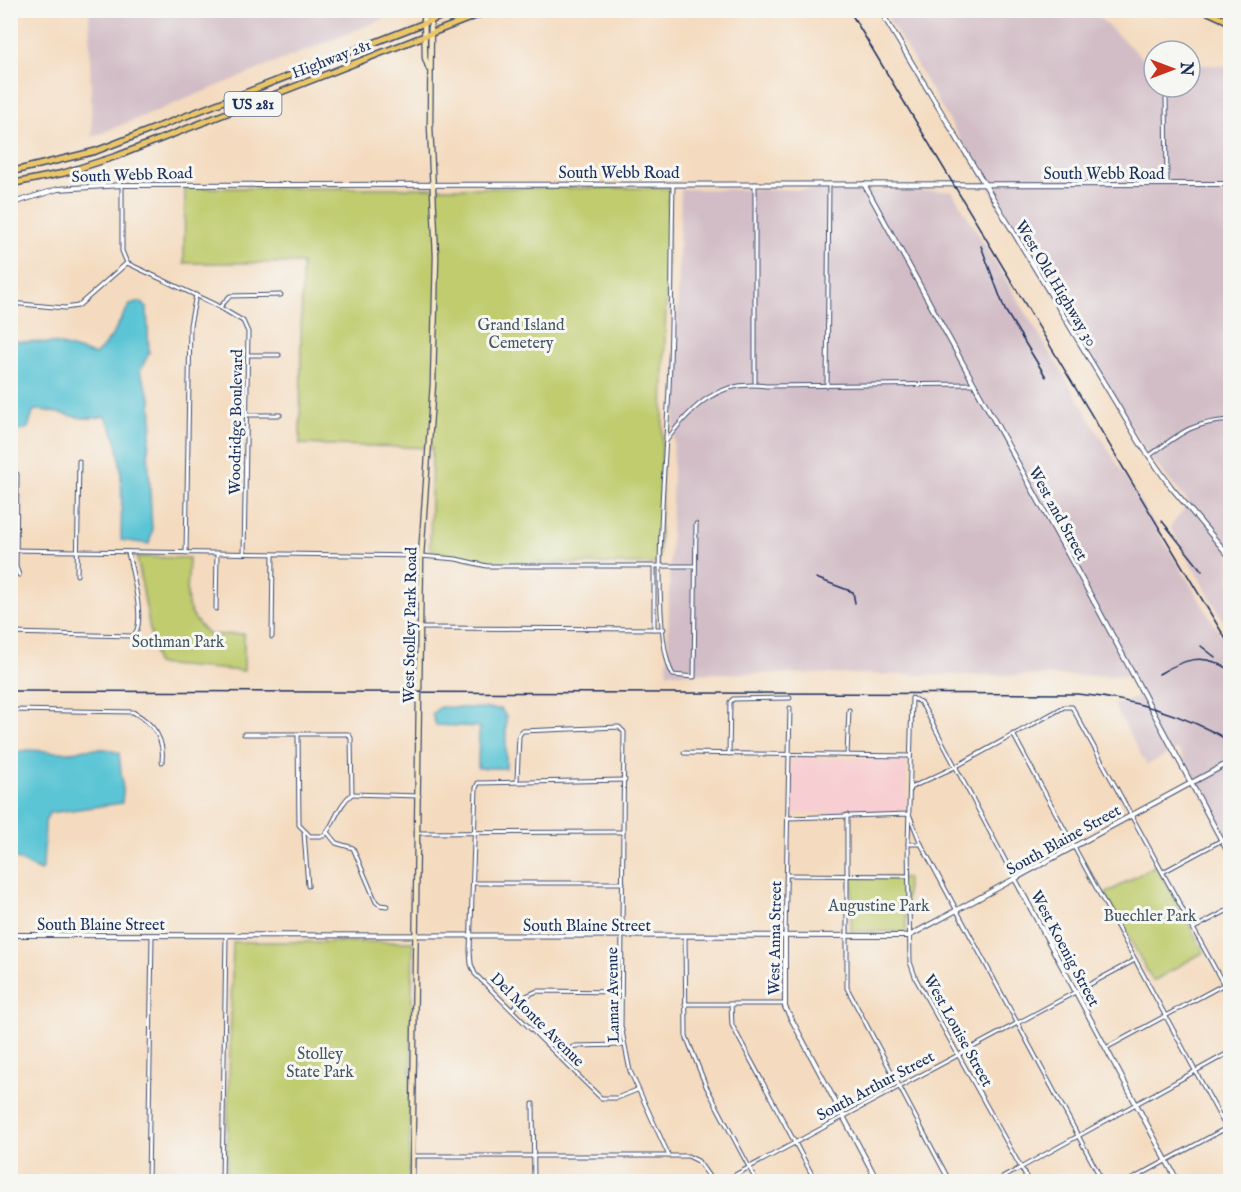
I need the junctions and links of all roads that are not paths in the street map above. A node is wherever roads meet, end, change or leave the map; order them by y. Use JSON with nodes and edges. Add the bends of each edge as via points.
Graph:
{"nodes":[{"id":1,"x":424,"y":10,"type":"edge"},
{"id":2,"x":431,"y":10,"type":"edge"},
{"id":3,"x":458,"y":10,"type":"edge"},
{"id":4,"x":491,"y":10,"type":"edge"},
{"id":5,"x":880,"y":10,"type":"edge"},
{"id":6,"x":1204,"y":10,"type":"edge"},
{"id":7,"x":431,"y":21,"type":"junction"},
{"id":8,"x":1230,"y":22,"type":"edge"},
{"id":9,"x":424,"y":23,"type":"junction"},
{"id":10,"x":428,"y":35,"type":"junction"},
{"id":11,"x":1166,"y":99,"type":"edge"},
{"id":12,"x":10,"y":172,"type":"edge"},
{"id":13,"x":10,"y":184,"type":"edge"},
{"id":14,"x":433,"y":184,"type":"junction"},
{"id":15,"x":673,"y":184,"type":"junction"},
{"id":16,"x":755,"y":184,"type":"junction"},
{"id":17,"x":829,"y":184,"type":"junction"},
{"id":18,"x":864,"y":184,"type":"junction"},
{"id":19,"x":983,"y":184,"type":"junction"},
{"id":20,"x":1167,"y":184,"type":"junction"},
{"id":21,"x":1230,"y":184,"type":"edge"},
{"id":22,"x":122,"y":185,"type":"junction"},
{"id":23,"x":10,"y":204,"type":"edge"},
{"id":24,"x":127,"y":263,"type":"junction"},
{"id":25,"x":196,"y":295,"type":"junction"},
{"id":26,"x":281,"y":295,"type":"dead end"},
{"id":27,"x":10,"y":303,"type":"edge"},
{"id":28,"x":220,"y":307,"type":"junction"},
{"id":29,"x":249,"y":355,"type":"junction"},
{"id":30,"x":279,"y":355,"type":"dead end"},
{"id":31,"x":755,"y":382,"type":"junction"},
{"id":32,"x":974,"y":384,"type":"junction"},
{"id":33,"x":827,"y":386,"type":"junction"},
{"id":34,"x":248,"y":415,"type":"junction"},
{"id":35,"x":280,"y":415,"type":"dead end"},
{"id":36,"x":1230,"y":420,"type":"edge"},
{"id":37,"x":665,"y":443,"type":"junction"},
{"id":38,"x":1149,"y":456,"type":"junction"},
{"id":39,"x":79,"y":461,"type":"dead end"},
{"id":40,"x":17,"y":474,"type":"dead end"},
{"id":41,"x":696,"y":524,"type":"dead end"},
{"id":42,"x":10,"y":550,"type":"edge"},
{"id":43,"x":16,"y":550,"type":"junction"},
{"id":44,"x":77,"y":551,"type":"junction"},
{"id":45,"x":128,"y":552,"type":"junction"},
{"id":46,"x":186,"y":553,"type":"junction"},
{"id":47,"x":217,"y":553,"type":"junction"},
{"id":48,"x":244,"y":554,"type":"junction"},
{"id":49,"x":273,"y":554,"type":"junction"},
{"id":50,"x":421,"y":556,"type":"junction"},
{"id":51,"x":1230,"y":557,"type":"edge"},
{"id":52,"x":695,"y":566,"type":"junction"},
{"id":53,"x":654,"y":567,"type":"junction"},
{"id":54,"x":662,"y":567,"type":"junction"},
{"id":55,"x":19,"y":575,"type":"dead end"},
{"id":56,"x":77,"y":575,"type":"dead end"},
{"id":57,"x":216,"y":609,"type":"dead end"},
{"id":58,"x":422,"y":628,"type":"junction"},
{"id":59,"x":654,"y":629,"type":"junction"},
{"id":60,"x":664,"y":629,"type":"junction"},
{"id":61,"x":10,"y":633,"type":"edge"},
{"id":62,"x":272,"y":637,"type":"dead end"},
{"id":63,"x":790,"y":698,"type":"dead end"},
{"id":64,"x":912,"y":698,"type":"joint"},
{"id":65,"x":789,"y":708,"type":"dead end"},
{"id":66,"x":10,"y":710,"type":"edge"},
{"id":67,"x":849,"y":710,"type":"dead end"},
{"id":68,"x":244,"y":734,"type":"dead end"},
{"id":69,"x":298,"y":734,"type":"junction"},
{"id":70,"x":1013,"y":734,"type":"junction"},
{"id":71,"x":684,"y":753,"type":"dead end"},
{"id":72,"x":729,"y":754,"type":"junction"},
{"id":73,"x":789,"y":755,"type":"junction"},
{"id":74,"x":847,"y":755,"type":"junction"},
{"id":75,"x":910,"y":756,"type":"junction"},
{"id":76,"x":162,"y":762,"type":"dead end"},
{"id":77,"x":1230,"y":762,"type":"edge"},
{"id":78,"x":955,"y":767,"type":"junction"},
{"id":79,"x":517,"y":780,"type":"junction"},
{"id":80,"x":625,"y":780,"type":"junction"},
{"id":81,"x":1192,"y":783,"type":"junction"},
{"id":82,"x":910,"y":788,"type":"junction"},
{"id":83,"x":352,"y":794,"type":"junction"},
{"id":84,"x":419,"y":796,"type":"junction"},
{"id":85,"x":909,"y":814,"type":"junction"},
{"id":86,"x":847,"y":815,"type":"junction"},
{"id":87,"x":1133,"y":815,"type":"junction"},
{"id":88,"x":788,"y":818,"type":"junction"},
{"id":89,"x":304,"y":832,"type":"junction"},
{"id":90,"x":327,"y":832,"type":"junction"},
{"id":91,"x":624,"y":832,"type":"junction"},
{"id":92,"x":418,"y":833,"type":"junction"},
{"id":93,"x":475,"y":833,"type":"junction"},
{"id":94,"x":1222,"y":840,"type":"junction"},
{"id":95,"x":908,"y":844,"type":"junction"},
{"id":96,"x":921,"y":844,"type":"junction"},
{"id":97,"x":1073,"y":847,"type":"junction"},
{"id":98,"x":1230,"y":856,"type":"edge"},
{"id":99,"x":1163,"y":872,"type":"junction"},
{"id":100,"x":787,"y":875,"type":"junction"},
{"id":101,"x":847,"y":876,"type":"junction"},
{"id":102,"x":908,"y":876,"type":"junction"},
{"id":103,"x":1015,"y":879,"type":"junction"},
{"id":104,"x":473,"y":883,"type":"junction"},
{"id":105,"x":623,"y":883,"type":"junction"},
{"id":106,"x":308,"y":886,"type":"dead end"},
{"id":107,"x":387,"y":906,"type":"dead end"},
{"id":108,"x":1230,"y":909,"type":"edge"},
{"id":109,"x":957,"y":911,"type":"junction"},
{"id":110,"x":1194,"y":928,"type":"junction"},
{"id":111,"x":10,"y":935,"type":"edge"},
{"id":112,"x":152,"y":936,"type":"junction"},
{"id":113,"x":909,"y":936,"type":"junction"},
{"id":114,"x":226,"y":937,"type":"junction"},
{"id":115,"x":417,"y":937,"type":"junction"},
{"id":116,"x":471,"y":937,"type":"junction"},
{"id":117,"x":622,"y":937,"type":"junction"},
{"id":118,"x":685,"y":937,"type":"junction"},
{"id":119,"x":846,"y":937,"type":"junction"},
{"id":120,"x":785,"y":938,"type":"junction"},
{"id":121,"x":1135,"y":960,"type":"junction"},
{"id":122,"x":1230,"y":981,"type":"edge"},
{"id":123,"x":1224,"y":984,"type":"junction"},
{"id":124,"x":1076,"y":990,"type":"junction"},
{"id":125,"x":621,"y":992,"type":"junction"},
{"id":126,"x":1230,"y":996,"type":"edge"},
{"id":127,"x":685,"y":1004,"type":"junction"},
{"id":128,"x":731,"y":1004,"type":"junction"},
{"id":129,"x":785,"y":1004,"type":"junction"},
{"id":130,"x":512,"y":1010,"type":"junction"},
{"id":131,"x":1166,"y":1016,"type":"junction"},
{"id":132,"x":1017,"y":1022,"type":"junction"},
{"id":133,"x":623,"y":1045,"type":"junction"},
{"id":134,"x":1106,"y":1048,"type":"junction"},
{"id":135,"x":1230,"y":1052,"type":"edge"},
{"id":136,"x":958,"y":1054,"type":"junction"},
{"id":137,"x":558,"y":1055,"type":"junction"},
{"id":138,"x":1195,"y":1070,"type":"junction"},
{"id":139,"x":899,"y":1086,"type":"junction"},
{"id":140,"x":637,"y":1090,"type":"junction"},
{"id":141,"x":1135,"y":1103,"type":"junction"},
{"id":142,"x":533,"y":1104,"type":"dead end"},
{"id":143,"x":844,"y":1116,"type":"junction"},
{"id":144,"x":1228,"y":1127,"type":"edge"},
{"id":145,"x":1078,"y":1136,"type":"junction"},
{"id":146,"x":1230,"y":1136,"type":"edge"},
{"id":147,"x":795,"y":1142,"type":"junction"},
{"id":148,"x":534,"y":1155,"type":"junction"},
{"id":149,"x":669,"y":1155,"type":"junction"},
{"id":150,"x":413,"y":1156,"type":"junction"},
{"id":151,"x":1167,"y":1161,"type":"junction"},
{"id":152,"x":749,"y":1167,"type":"junction"},
{"id":153,"x":1022,"y":1168,"type":"junction"},
{"id":154,"x":148,"y":1182,"type":"edge"},
{"id":155,"x":222,"y":1182,"type":"edge"},
{"id":156,"x":412,"y":1182,"type":"edge"},
{"id":157,"x":534,"y":1182,"type":"edge"},
{"id":158,"x":713,"y":1182,"type":"edge"},
{"id":159,"x":722,"y":1182,"type":"edge"},
{"id":160,"x":757,"y":1182,"type":"edge"},
{"id":161,"x":816,"y":1182,"type":"edge"},
{"id":162,"x":878,"y":1182,"type":"edge"},
{"id":163,"x":950,"y":1182,"type":"edge"},
{"id":164,"x":995,"y":1182,"type":"edge"},
{"id":165,"x":1029,"y":1182,"type":"edge"},
{"id":166,"x":1103,"y":1182,"type":"edge"},
{"id":167,"x":1127,"y":1182,"type":"edge"},
{"id":168,"x":1178,"y":1182,"type":"edge"}],
"edges":[{"from":1,"to":9,"type":"main road","name":"West Stolley Park Road"},
{"from":2,"to":7,"type":"main road","name":"West Stolley Park Road"},
{"from":3,"to":7,"type":"highway","name":"Highway 281","number":"US 281"},
{"from":4,"to":10,"type":"highway","name":"Highway 281","number":"US 281"},
{"from":5,"to":19,"type":"street","name":"West Old Highway 30"},
{"from":6,"to":8,"type":"highway"},
{"from":7,"to":9,"type":"highway","name":"Highway 281","number":"US 281"},
{"from":7,"to":10,"type":"main road","name":"West Stolley Park Road"},
{"from":9,"to":10,"type":"main road","name":"West Stolley Park Road"},
{"from":9,"to":12,"type":"highway","name":"Highway 281","number":"US 281","via":[[96,151]]},
{"from":10,"to":13,"type":"highway","name":"Highway 281","number":"US 281","via":[[117,156],[64,173]]},
{"from":10,"to":14,"type":"main road","name":"West Stolley Park Road"},
{"from":11,"to":20,"type":"street"},
{"from":14,"to":15,"type":"street","name":"South Webb Road"},
{"from":14,"to":22,"type":"street","name":"South Webb Road"},
{"from":14,"to":50,"type":"main road","name":"West Stolley Park Road","via":[[433,384]]},
{"from":15,"to":16,"type":"street","name":"South Webb Road"},
{"from":15,"to":37,"type":"street"},
{"from":16,"to":17,"type":"street","name":"South Webb Road"},
{"from":16,"to":31,"type":"street"},
{"from":17,"to":18,"type":"street","name":"South Webb Road"},
{"from":17,"to":33,"type":"street"},
{"from":18,"to":19,"type":"street","name":"South Webb Road"},
{"from":18,"to":32,"type":"street","name":"West 2nd Street"},
{"from":19,"to":20,"type":"street","name":"South Webb Road"},
{"from":19,"to":38,"type":"street","name":"West Old Highway 30"},
{"from":20,"to":21,"type":"street","name":"South Webb Road"},
{"from":22,"to":23,"type":"street","name":"South Webb Road","via":[[68,188]]},
{"from":22,"to":24,"type":"street","via":[[122,251]]},
{"from":24,"to":25,"type":"street","name":"Woodridge Boulevard"},
{"from":24,"to":27,"type":"street","via":[[78,306]]},
{"from":25,"to":28,"type":"street","name":"Woodridge Boulevard"},
{"from":25,"to":46,"type":"street","via":[[190,326]]},
{"from":26,"to":28,"type":"street","via":[[230,296]]},
{"from":28,"to":29,"type":"street","name":"Woodridge Boulevard","via":[[243,321],[248,332]]},
{"from":29,"to":30,"type":"street"},
{"from":29,"to":34,"type":"street","name":"Woodridge Boulevard"},
{"from":31,"to":33,"type":"street","via":[[766,386]]},
{"from":31,"to":37,"type":"street","via":[[705,398]]},
{"from":32,"to":33,"type":"street"},
{"from":32,"to":81,"type":"street","name":"West 2nd Street"},
{"from":34,"to":35,"type":"street"},
{"from":34,"to":48,"type":"street","name":"Woodridge Boulevard"},
{"from":36,"to":38,"type":"street","via":[[1203,422]]},
{"from":37,"to":54,"type":"street"},
{"from":38,"to":51,"type":"street","name":"West Old Highway 30"},
{"from":39,"to":44,"type":"street"},
{"from":40,"to":43,"type":"street"},
{"from":41,"to":52,"type":"street"},
{"from":42,"to":43,"type":"street"},
{"from":43,"to":44,"type":"street"},
{"from":43,"to":55,"type":"street"},
{"from":44,"to":45,"type":"street"},
{"from":44,"to":56,"type":"street"},
{"from":45,"to":46,"type":"street"},
{"from":45,"to":61,"type":"street","via":[[141,627],[137,633]]},
{"from":46,"to":47,"type":"street"},
{"from":47,"to":48,"type":"street"},
{"from":47,"to":57,"type":"street"},
{"from":48,"to":49,"type":"street"},
{"from":49,"to":50,"type":"street"},
{"from":49,"to":62,"type":"street"},
{"from":50,"to":53,"type":"street","via":[[487,566]]},
{"from":50,"to":58,"type":"main road","name":"West Stolley Park Road"},
{"from":52,"to":54,"type":"street"},
{"from":52,"to":60,"type":"street","via":[[694,677],[673,675],[667,666]]},
{"from":53,"to":54,"type":"street"},
{"from":53,"to":59,"type":"street"},
{"from":54,"to":60,"type":"street"},
{"from":58,"to":59,"type":"street"},
{"from":58,"to":84,"type":"main road","name":"West Stolley Park Road"},
{"from":59,"to":60,"type":"street"},
{"from":63,"to":72,"type":"street","via":[[733,699]]},
{"from":64,"to":75,"type":"street","name":"West Louise Street"},
{"from":64,"to":78,"type":"street","name":"West Koenig Street","via":[[927,713]]},
{"from":65,"to":73,"type":"street","name":"West Anna Street"},
{"from":66,"to":76,"type":"street","via":[[133,712],[149,722],[160,737]]},
{"from":67,"to":74,"type":"street"},
{"from":68,"to":69,"type":"street"},
{"from":69,"to":83,"type":"street","via":[[351,738]]},
{"from":69,"to":89,"type":"street","via":[[299,825]]},
{"from":70,"to":78,"type":"street"},
{"from":70,"to":87,"type":"street","via":[[1064,707],[1072,707]]},
{"from":70,"to":97,"type":"street"},
{"from":71,"to":72,"type":"street"},
{"from":72,"to":73,"type":"street"},
{"from":73,"to":74,"type":"street"},
{"from":73,"to":88,"type":"street","name":"West Anna Street"},
{"from":74,"to":75,"type":"street"},
{"from":75,"to":82,"type":"street","name":"West Louise Street"},
{"from":77,"to":81,"type":"street","name":"South Blaine Street"},
{"from":78,"to":82,"type":"street"},
{"from":78,"to":103,"type":"street","name":"West Koenig Street"},
{"from":79,"to":80,"type":"street"},
{"from":79,"to":80,"type":"street","name":"Lamar Avenue","via":[[522,730],[620,727],[625,734]]},
{"from":79,"to":93,"type":"street","name":"Del Monte Avenue","via":[[478,783]]},
{"from":80,"to":91,"type":"street","name":"Lamar Avenue"},
{"from":81,"to":87,"type":"street","name":"South Blaine Street"},
{"from":81,"to":94,"type":"street","name":"West 2nd Street"},
{"from":82,"to":85,"type":"street","name":"West Louise Street"},
{"from":83,"to":84,"type":"street"},
{"from":83,"to":90,"type":"street","via":[[343,801]]},
{"from":84,"to":92,"type":"main road","name":"West Stolley Park Road"},
{"from":85,"to":86,"type":"street"},
{"from":85,"to":95,"type":"street","name":"West Louise Street"},
{"from":85,"to":96,"type":"street"},
{"from":86,"to":88,"type":"street"},
{"from":86,"to":101,"type":"street"},
{"from":87,"to":97,"type":"street","name":"South Blaine Street"},
{"from":87,"to":99,"type":"street"},
{"from":88,"to":100,"type":"street","name":"West Anna Street"},
{"from":89,"to":90,"type":"street","via":[[317,837]]},
{"from":89,"to":106,"type":"street"},
{"from":90,"to":107,"type":"street","via":[[336,843],[353,848],[376,902]]},
{"from":91,"to":93,"type":"street"},
{"from":91,"to":105,"type":"street","name":"Lamar Avenue"},
{"from":92,"to":93,"type":"street"},
{"from":92,"to":115,"type":"main road","name":"West Stolley Park Road"},
{"from":93,"to":104,"type":"street","name":"Del Monte Avenue"},
{"from":94,"to":98,"type":"street","name":"West 2nd Street"},
{"from":94,"to":99,"type":"street"},
{"from":95,"to":96,"type":"street"},
{"from":95,"to":102,"type":"street","name":"West Louise Street"},
{"from":96,"to":109,"type":"street"},
{"from":97,"to":103,"type":"street","name":"South Blaine Street"},
{"from":97,"to":121,"type":"street"},
{"from":99,"to":110,"type":"street"},
{"from":100,"to":101,"type":"street"},
{"from":100,"to":120,"type":"street","name":"West Anna Street"},
{"from":101,"to":102,"type":"street"},
{"from":101,"to":119,"type":"street"},
{"from":102,"to":113,"type":"street","name":"West Louise Street"},
{"from":103,"to":109,"type":"street","name":"South Blaine Street"},
{"from":103,"to":124,"type":"street","name":"West Koenig Street"},
{"from":104,"to":105,"type":"street"},
{"from":104,"to":116,"type":"street","name":"Del Monte Avenue"},
{"from":105,"to":117,"type":"street","name":"Lamar Avenue"},
{"from":108,"to":110,"type":"street"},
{"from":109,"to":113,"type":"street","name":"South Blaine Street"},
{"from":109,"to":132,"type":"street"},
{"from":110,"to":123,"type":"street"},
{"from":111,"to":112,"type":"street","name":"South Blaine Street"},
{"from":112,"to":114,"type":"street","name":"South Blaine Street"},
{"from":112,"to":154,"type":"street"},
{"from":113,"to":119,"type":"street","name":"South Blaine Street"},
{"from":113,"to":136,"type":"street","name":"West Louise Street","via":[[910,962],[916,979]]},
{"from":114,"to":115,"type":"street","name":"South Blaine Street"},
{"from":114,"to":155,"type":"street"},
{"from":115,"to":116,"type":"street","name":"South Blaine Street"},
{"from":115,"to":150,"type":"main road","name":"West Stolley Park Road"},
{"from":116,"to":117,"type":"street","name":"South Blaine Street"},
{"from":116,"to":130,"type":"street","name":"Del Monte Avenue","via":[[475,974]]},
{"from":117,"to":118,"type":"street","name":"South Blaine Street"},
{"from":117,"to":125,"type":"street","name":"Lamar Avenue"},
{"from":118,"to":120,"type":"street","name":"South Blaine Street"},
{"from":118,"to":127,"type":"street"},
{"from":119,"to":120,"type":"street","name":"South Blaine Street"},
{"from":119,"to":139,"type":"street","via":[[847,988]]},
{"from":120,"to":129,"type":"street","name":"West Anna Street"},
{"from":121,"to":124,"type":"street","name":"South Arthur Street"},
{"from":121,"to":131,"type":"street"},
{"from":122,"to":123,"type":"street"},
{"from":123,"to":126,"type":"street"},
{"from":123,"to":131,"type":"street"},
{"from":124,"to":132,"type":"street","name":"South Arthur Street"},
{"from":124,"to":134,"type":"street","name":"West Koenig Street"},
{"from":125,"to":130,"type":"street","via":[[537,991],[522,998]]},
{"from":125,"to":133,"type":"street","name":"Lamar Avenue"},
{"from":127,"to":128,"type":"street"},
{"from":127,"to":152,"type":"street","via":[[691,1052]]},
{"from":128,"to":129,"type":"street"},
{"from":128,"to":147,"type":"street","via":[[732,1025]]},
{"from":129,"to":143,"type":"street","name":"West Anna Street"},
{"from":130,"to":137,"type":"street","name":"Del Monte Avenue"},
{"from":131,"to":134,"type":"street"},
{"from":131,"to":138,"type":"street"},
{"from":132,"to":136,"type":"street","name":"South Arthur Street"},
{"from":132,"to":145,"type":"street"},
{"from":133,"to":137,"type":"street","via":[[570,1046]]},
{"from":133,"to":140,"type":"street","name":"Lamar Avenue"},
{"from":134,"to":141,"type":"street","name":"West Koenig Street"},
{"from":135,"to":138,"type":"street"},
{"from":136,"to":139,"type":"street","name":"South Arthur Street"},
{"from":136,"to":153,"type":"street","name":"West Louise Street"},
{"from":137,"to":140,"type":"street","name":"Del Monte Avenue","via":[[601,1098],[617,1098]]},
{"from":138,"to":141,"type":"street"},
{"from":138,"to":144,"type":"street"},
{"from":139,"to":143,"type":"street","name":"South Arthur Street"},
{"from":139,"to":163,"type":"street"},
{"from":140,"to":149,"type":"street","name":"Lamar Avenue"},
{"from":141,"to":145,"type":"street"},
{"from":141,"to":151,"type":"street","name":"West Koenig Street"},
{"from":142,"to":148,"type":"street"},
{"from":143,"to":147,"type":"street","name":"South Arthur Street"},
{"from":143,"to":162,"type":"street","name":"West Anna Street"},
{"from":144,"to":146,"type":"street"},
{"from":144,"to":151,"type":"street"},
{"from":145,"to":153,"type":"street"},
{"from":145,"to":166,"type":"street"},
{"from":147,"to":152,"type":"street","name":"South Arthur Street"},
{"from":147,"to":161,"type":"street"},
{"from":148,"to":149,"type":"street"},
{"from":148,"to":150,"type":"street"},
{"from":148,"to":157,"type":"street"},
{"from":149,"to":158,"type":"street","via":[[698,1161]]},
{"from":150,"to":156,"type":"main road","name":"West Stolley Park Road"},
{"from":151,"to":167,"type":"street"},
{"from":151,"to":168,"type":"street","name":"West Koenig Street"},
{"from":152,"to":159,"type":"street","name":"South Arthur Street"},
{"from":152,"to":160,"type":"street"},
{"from":153,"to":164,"type":"street"},
{"from":153,"to":165,"type":"street","name":"West Louise Street"}]}
